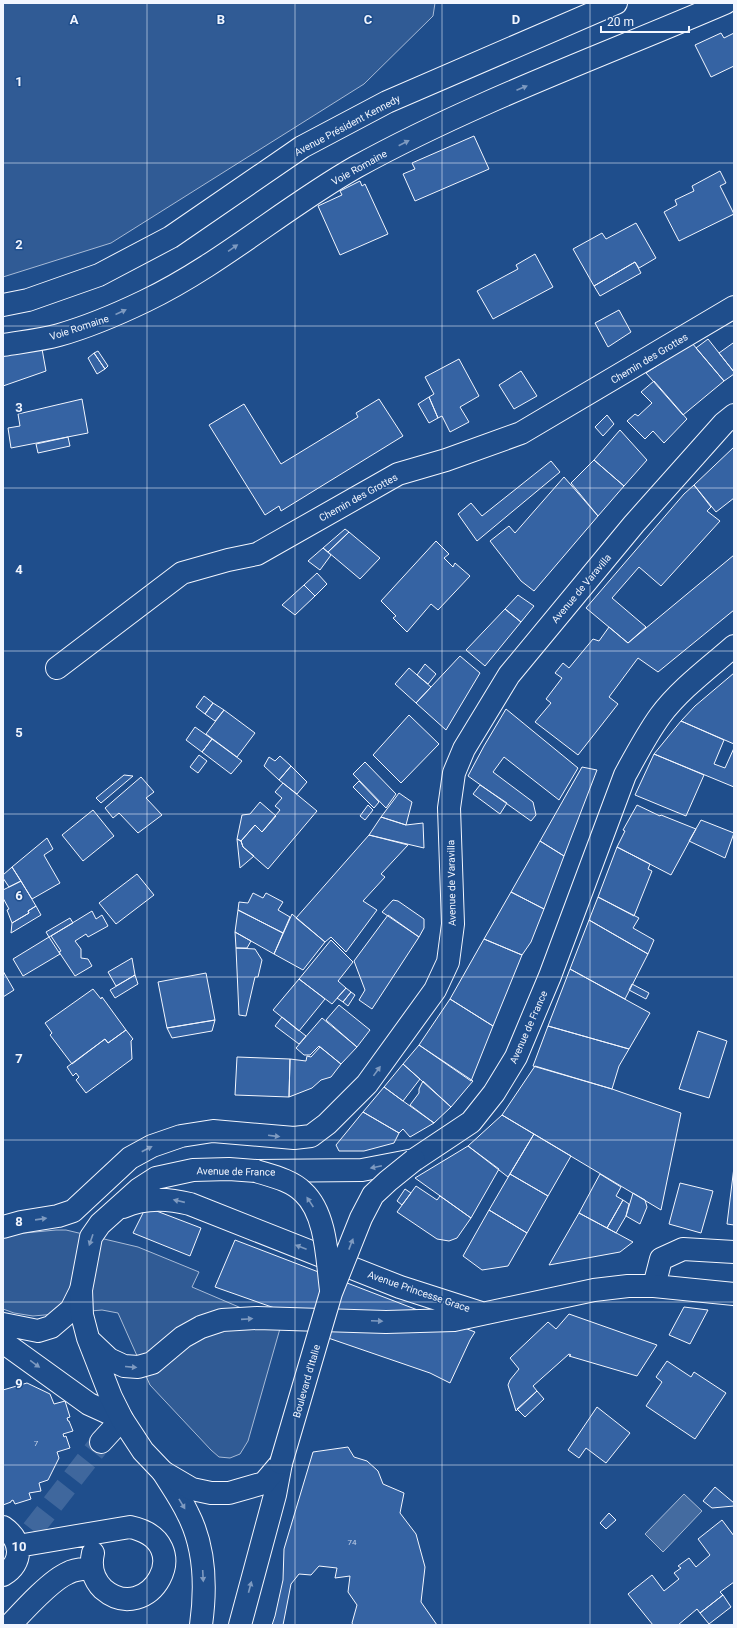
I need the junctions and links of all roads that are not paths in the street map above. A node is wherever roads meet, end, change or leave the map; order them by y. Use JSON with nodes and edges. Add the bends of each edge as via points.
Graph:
{"nodes":[{"id":1,"x":616,"y":3,"type":"edge"},
{"id":2,"x":725,"y":3,"type":"edge"},
{"id":3,"x":3,"y":304,"type":"edge"},
{"id":4,"x":734,"y":307,"type":"edge"},
{"id":5,"x":3,"y":345,"type":"edge"},
{"id":6,"x":734,"y":415,"type":"edge"},
{"id":7,"x":734,"y":646,"type":"edge"},
{"id":8,"x":57,"y":668,"type":"dead end"},
{"id":9,"x":414,"y":1160,"type":"junction"},
{"id":10,"x":256,"y":1171,"type":"junction"},
{"id":11,"x":116,"y":1211,"type":"junction"},
{"id":12,"x":3,"y":1227,"type":"edge"},
{"id":13,"x":734,"y":1252,"type":"edge"},
{"id":14,"x":654,"y":1286,"type":"junction"},
{"id":15,"x":81,"y":1290,"type":"junction"},
{"id":16,"x":331,"y":1293,"type":"junction"},
{"id":17,"x":734,"y":1294,"type":"edge"},
{"id":18,"x":482,"y":1313,"type":"junction"},
{"id":19,"x":3,"y":1324,"type":"edge"},
{"id":20,"x":88,"y":1338,"type":"junction"},
{"id":21,"x":3,"y":1342,"type":"edge"},
{"id":22,"x":122,"y":1419,"type":"junction"},
{"id":23,"x":101,"y":1442,"type":"tunnel mouth"},
{"id":24,"x":281,"y":1463,"type":"junction"},
{"id":25,"x":163,"y":1472,"type":"junction"},
{"id":26,"x":3,"y":1527,"type":"edge"},
{"id":27,"x":18,"y":1546,"type":"junction"},
{"id":28,"x":3,"y":1575,"type":"edge"},
{"id":29,"x":10,"y":1625,"type":"edge"},
{"id":30,"x":201,"y":1625,"type":"edge"},
{"id":31,"x":240,"y":1625,"type":"edge"}],
"edges":[{"from":1,"to":3,"type":"main road","name":"Avenue Président Kennedy","via":[[387,102],[302,148],[171,237],[99,275],[28,300]]},
{"from":5,"to":2,"type":"main road","name":"Voie Romaine","one_way":true,"via":[[58,335],[146,301],[203,269],[311,194],[416,136]]},
{"from":4,"to":8,"type":"main road","name":"Chemin des Grottes","via":[[521,433],[398,474],[257,554],[182,573]]},
{"from":12,"to":6,"type":"main road","name":"Avenue de Varavilla","one_way":true,"via":[[73,1211],[130,1158],[152,1146],[181,1136],[213,1131],[294,1138],[311,1136],[327,1124],[367,1084],[435,990],[448,962],[453,924],[449,808],[454,773],[464,749],[509,675],[634,524]]},
{"from":7,"to":9,"type":"main road","name":"Avenue de France","via":[[690,684],[660,716],[625,775],[536,1011],[516,1057],[494,1093],[471,1122]]},
{"from":9,"to":10,"type":"main road","name":"Avenue de France","one_way":true,"bridge":true,"via":[[362,1170]]},
{"from":16,"to":9,"type":"main road","name":"Boulevard d'Italie","one_way":true,"bridge":true,"via":[[373,1195]]},
{"from":10,"to":11,"type":"main road","name":"Avenue de France","via":[[229,1168],[193,1170],[156,1178],[139,1189]]},
{"from":16,"to":10,"type":"main road","one_way":true,"bridge":true,"via":[[324,1236],[313,1205],[303,1192],[281,1178]]},
{"from":11,"to":15,"type":"main road","name":"Avenue de France","one_way":true,"via":[[100,1224],[91,1237]]},
{"from":18,"to":11,"type":"main road","name":"Avenue Princesse Grace","one_way":true,"bridge":true,"via":[[400,1287],[190,1204],[162,1198],[145,1200]]},
{"from":13,"to":14,"type":"main road","via":[[683,1249],[661,1259]]},
{"from":14,"to":17,"type":"main road","name":"Avenue Princesse Grace"},
{"from":14,"to":18,"type":"main road","name":"Avenue Princesse Grace","via":[[594,1290]]},
{"from":15,"to":19,"type":"main road","via":[[71,1310],[50,1327],[38,1331]]},
{"from":15,"to":20,"type":"main road","name":"Avenue de France","via":[[82,1314]]},
{"from":16,"to":24,"type":"main road","name":"Boulevard d'Italie","bridge":true},
{"from":20,"to":18,"type":"main road","one_way":true,"via":[[109,1359],[124,1366],[138,1367],[152,1363],[183,1337],[222,1320],[257,1318],[386,1322],[454,1320]]},
{"from":20,"to":22,"type":"main road"},
{"from":21,"to":22,"type":"main road","one_way":true,"via":[[89,1404]]},
{"from":22,"to":23,"type":"main road"},
{"from":22,"to":25,"type":"main road","via":[[143,1451]]},
{"from":24,"to":25,"type":"main road","via":[[264,1483],[229,1493],[192,1489]]},
{"from":31,"to":24,"type":"main road","name":"Boulevard d'Italie","one_way":true,"via":[[275,1495]]},
{"from":25,"to":30,"type":"main road","one_way":true,"via":[[188,1514],[197,1537],[203,1573],[204,1607]]},
{"from":26,"to":27,"type":"main road"},
{"from":27,"to":28,"type":"main road","via":[[18,1556],[14,1565]]},
{"from":27,"to":29,"type":"main road","via":[[130,1527],[140,1529],[155,1539],[161,1547],[164,1565],[159,1581],[147,1594],[124,1599],[107,1592],[97,1581],[93,1560],[53,1583]]}]}
